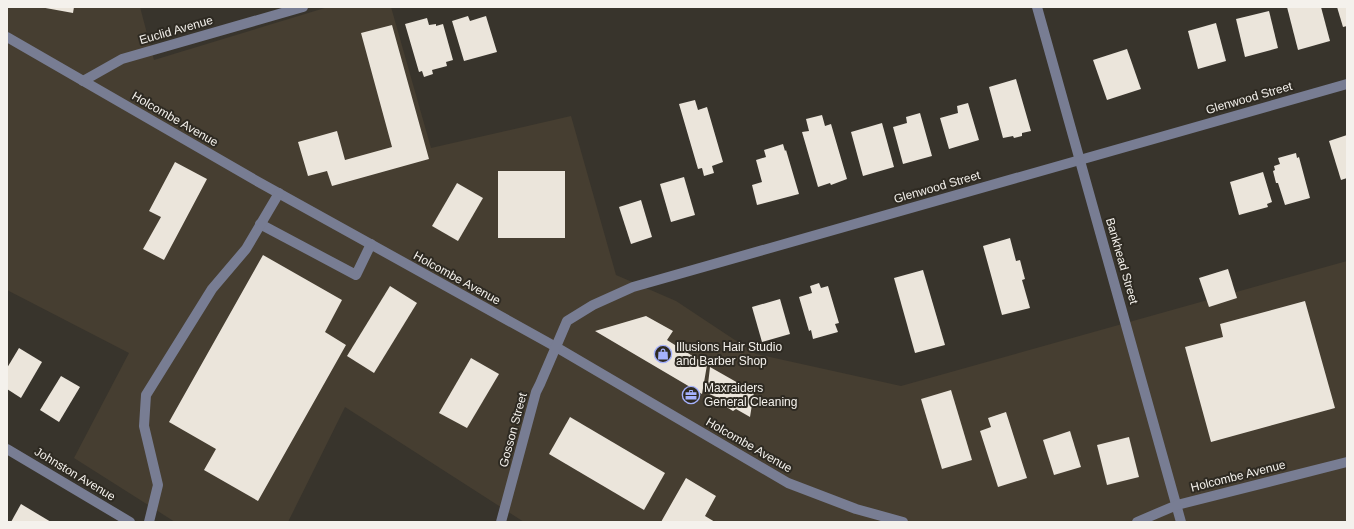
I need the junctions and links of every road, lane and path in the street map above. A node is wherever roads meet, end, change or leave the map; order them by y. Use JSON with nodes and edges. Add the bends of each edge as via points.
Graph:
{"nodes":[{"id":1,"x":303,"y":7,"type":"edge"},
{"id":2,"x":1038,"y":7,"type":"edge"},
{"id":3,"x":7,"y":37,"type":"edge"},
{"id":4,"x":83,"y":81,"type":"junction"},
{"id":5,"x":1347,"y":84,"type":"edge"},
{"id":6,"x":1080,"y":160,"type":"junction"},
{"id":7,"x":279,"y":194,"type":"junction"},
{"id":8,"x":260,"y":224,"type":"junction"},
{"id":9,"x":371,"y":244,"type":"junction"},
{"id":10,"x":556,"y":347,"type":"junction"},
{"id":11,"x":7,"y":449,"type":"edge"},
{"id":12,"x":1347,"y":462,"type":"edge"},
{"id":13,"x":1177,"y":505,"type":"junction"},
{"id":14,"x":130,"y":522,"type":"edge"},
{"id":15,"x":149,"y":522,"type":"edge"},
{"id":16,"x":501,"y":522,"type":"edge"},
{"id":17,"x":903,"y":522,"type":"edge"},
{"id":18,"x":1137,"y":522,"type":"edge"},
{"id":19,"x":1181,"y":522,"type":"edge"}],
"edges":[{"from":1,"to":4,"type":"street","name":"Euclid Avenue","via":[[122,59]]},
{"from":2,"to":6,"type":"street","name":"Bankhead Street"},
{"from":3,"to":4,"type":"street","name":"Holcombe Avenue"},
{"from":4,"to":7,"type":"street","name":"Holcombe Avenue"},
{"from":5,"to":6,"type":"street","name":"Glenwood Street"},
{"from":6,"to":10,"type":"street","name":"Glenwood Street","via":[[633,287],[593,305],[567,321]]},
{"from":6,"to":13,"type":"street","name":"Bankhead Street"},
{"from":7,"to":8,"type":"street"},
{"from":7,"to":9,"type":"street","name":"Holcombe Avenue"},
{"from":8,"to":9,"type":"street","via":[[356,275]]},
{"from":8,"to":15,"type":"street","via":[[246,249],[212,289],[146,395],[144,426],[158,485]]},
{"from":9,"to":10,"type":"street","name":"Holcombe Avenue"},
{"from":10,"to":16,"type":"street","name":"Gosson Street","via":[[536,392]]},
{"from":10,"to":17,"type":"street","name":"Holcombe Avenue","via":[[788,483],[856,509]]},
{"from":11,"to":14,"type":"street","name":"Johnston Avenue"},
{"from":12,"to":13,"type":"street","name":"Holcombe Avenue"},
{"from":13,"to":18,"type":"street","name":"Holcombe Avenue"},
{"from":13,"to":19,"type":"street","name":"Bankhead Street"}]}
